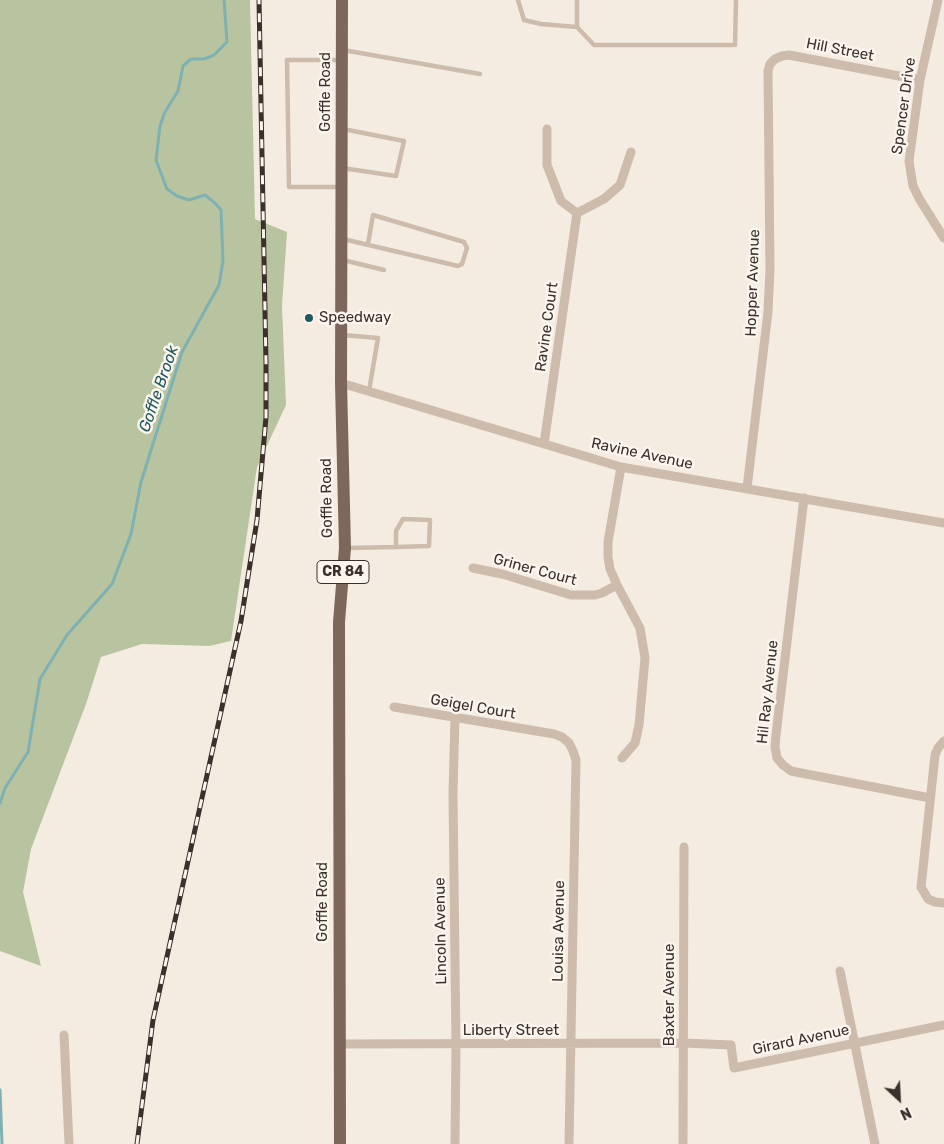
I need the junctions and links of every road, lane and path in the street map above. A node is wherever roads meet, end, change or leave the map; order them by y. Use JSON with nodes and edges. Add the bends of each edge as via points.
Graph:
{"nodes":[{"id":1,"x":342,"y":0,"type":"edge"},
{"id":2,"x":518,"y":0,"type":"edge"},
{"id":3,"x":577,"y":0,"type":"edge"},
{"id":4,"x":736,"y":0,"type":"edge"},
{"id":5,"x":938,"y":0,"type":"edge"},
{"id":6,"x":578,"y":27,"type":"junction"},
{"id":7,"x":342,"y":55,"type":"junction"},
{"id":8,"x":480,"y":74,"type":"dead end"},
{"id":9,"x":767,"y":78,"type":"joint"},
{"id":10,"x":920,"y":80,"type":"junction"},
{"id":11,"x":342,"y":129,"type":"junction"},
{"id":12,"x":547,"y":129,"type":"dead end"},
{"id":13,"x":631,"y":152,"type":"dead end"},
{"id":14,"x":342,"y":168,"type":"junction"},
{"id":15,"x":342,"y":188,"type":"junction"},
{"id":16,"x":577,"y":214,"type":"junction"},
{"id":17,"x":944,"y":238,"type":"edge"},
{"id":18,"x":342,"y":239,"type":"junction"},
{"id":19,"x":368,"y":244,"type":"junction"},
{"id":20,"x":341,"y":260,"type":"junction"},
{"id":21,"x":384,"y":270,"type":"dead end"},
{"id":22,"x":341,"y":335,"type":"junction"},
{"id":23,"x":341,"y":383,"type":"junction"},
{"id":24,"x":369,"y":392,"type":"junction"},
{"id":25,"x":544,"y":444,"type":"junction"},
{"id":26,"x":621,"y":467,"type":"junction"},
{"id":27,"x":747,"y":488,"type":"junction"},
{"id":28,"x":804,"y":498,"type":"junction"},
{"id":29,"x":944,"y":523,"type":"edge"},
{"id":30,"x":396,"y":547,"type":"junction"},
{"id":31,"x":345,"y":548,"type":"junction"},
{"id":32,"x":473,"y":568,"type":"dead end"},
{"id":33,"x":617,"y":585,"type":"junction"},
{"id":34,"x":394,"y":707,"type":"dead end"},
{"id":35,"x":455,"y":717,"type":"junction"},
{"id":36,"x":548,"y":733,"type":"joint"},
{"id":37,"x":944,"y":741,"type":"edge"},
{"id":38,"x":622,"y":758,"type":"dead end"},
{"id":39,"x":930,"y":798,"type":"junction"},
{"id":40,"x":684,"y":847,"type":"dead end"},
{"id":41,"x":944,"y":903,"type":"edge"},
{"id":42,"x":840,"y":971,"type":"dead end"},
{"id":43,"x":944,"y":1025,"type":"edge"},
{"id":44,"x":64,"y":1036,"type":"dead end"},
{"id":45,"x":855,"y":1042,"type":"junction"},
{"id":46,"x":684,"y":1043,"type":"junction"},
{"id":47,"x":340,"y":1044,"type":"junction"},
{"id":48,"x":571,"y":1044,"type":"junction"},
{"id":49,"x":456,"y":1045,"type":"junction"},
{"id":50,"x":69,"y":1144,"type":"edge"},
{"id":51,"x":340,"y":1144,"type":"edge"},
{"id":52,"x":454,"y":1144,"type":"edge"},
{"id":53,"x":569,"y":1144,"type":"edge"},
{"id":54,"x":683,"y":1144,"type":"edge"},
{"id":55,"x":876,"y":1144,"type":"edge"}],
"edges":[{"from":1,"to":7,"type":"main road","name":"Goffle Road","number":"CR 84"},
{"from":2,"to":6,"type":"lane","via":[[524,20]]},
{"from":3,"to":6,"type":"lane"},
{"from":4,"to":6,"type":"lane","via":[[735,45],[594,45]]},
{"from":5,"to":10,"type":"street","name":"Spencer Drive"},
{"from":7,"to":8,"type":"lane"},
{"from":7,"to":11,"type":"main road","name":"Goffle Road","number":"CR 84"},
{"from":7,"to":15,"type":"lane","via":[[287,60],[289,187]]},
{"from":9,"to":10,"type":"street","name":"Hill Street","via":[[770,64],[789,55]]},
{"from":9,"to":27,"type":"street","name":"Hopper Avenue","via":[[768,312]]},
{"from":10,"to":17,"type":"street","name":"Spencer Drive","via":[[910,174],[920,200]]},
{"from":11,"to":14,"type":"main road","name":"Goffle Road","number":"CR 84"},
{"from":11,"to":14,"type":"lane","via":[[404,141],[396,176]]},
{"from":12,"to":16,"type":"street","via":[[547,165],[561,201]]},
{"from":13,"to":16,"type":"street","via":[[620,185],[604,199]]},
{"from":14,"to":15,"type":"main road","name":"Goffle Road","number":"CR 84"},
{"from":15,"to":18,"type":"main road","name":"Goffle Road","number":"CR 84"},
{"from":16,"to":25,"type":"street","name":"Ravine Court"},
{"from":18,"to":19,"type":"lane"},
{"from":18,"to":20,"type":"main road","name":"Goffle Road","number":"CR 84"},
{"from":19,"to":19,"type":"lane","via":[[458,266],[462,264],[467,248],[464,242],[373,215]]},
{"from":20,"to":21,"type":"lane"},
{"from":20,"to":22,"type":"main road","name":"Goffle Road","number":"CR 84"},
{"from":22,"to":23,"type":"main road","name":"Goffle Road","number":"CR 84"},
{"from":22,"to":24,"type":"lane","via":[[378,338]]},
{"from":23,"to":24,"type":"street","name":"Ravine Avenue"},
{"from":23,"to":31,"type":"main road","name":"Goffle Road","number":"CR 84"},
{"from":24,"to":25,"type":"street","name":"Ravine Avenue"},
{"from":25,"to":26,"type":"street","name":"Ravine Avenue"},
{"from":26,"to":27,"type":"street","name":"Ravine Avenue"},
{"from":26,"to":33,"type":"street","via":[[608,542],[610,570]]},
{"from":27,"to":28,"type":"street","name":"Ravine Avenue"},
{"from":28,"to":29,"type":"street","name":"Ravine Avenue"},
{"from":28,"to":39,"type":"street","name":"Hil Ray Avenue","via":[[776,735],[777,758],[791,772]]},
{"from":30,"to":30,"type":"lane","via":[[429,546],[430,520],[403,520],[396,531]]},
{"from":30,"to":31,"type":"lane"},
{"from":31,"to":47,"type":"main road","name":"Goffle Road","number":"CR 84","via":[[339,622]]},
{"from":32,"to":33,"type":"street","name":"Griner Court","via":[[571,595],[602,594]]},
{"from":33,"to":38,"type":"street","via":[[640,628],[645,658],[635,743]]},
{"from":34,"to":35,"type":"street","name":"Geigel Court"},
{"from":35,"to":36,"type":"street","name":"Geigel Court"},
{"from":35,"to":49,"type":"street","name":"Lincoln Avenue"},
{"from":36,"to":48,"type":"street","name":"Louisa Avenue","via":[[569,744],[576,760]]},
{"from":37,"to":39,"type":"street","via":[[935,755]]},
{"from":39,"to":41,"type":"street","via":[[921,887],[928,899]]},
{"from":40,"to":46,"type":"street","name":"Baxter Avenue"},
{"from":42,"to":45,"type":"street"},
{"from":43,"to":45,"type":"street","name":"Girard Avenue"},
{"from":44,"to":50,"type":"street"},
{"from":45,"to":46,"type":"street","name":"Girard Avenue","via":[[734,1068],[731,1045]]},
{"from":45,"to":55,"type":"street"},
{"from":46,"to":48,"type":"street","name":"Liberty Street"},
{"from":46,"to":54,"type":"street","name":"Baxter Avenue"},
{"from":47,"to":49,"type":"street","name":"Liberty Street"},
{"from":47,"to":51,"type":"main road","name":"Goffle Road","number":"CR 84"},
{"from":48,"to":49,"type":"street","name":"Liberty Street"},
{"from":48,"to":53,"type":"street","name":"Louisa Avenue"},
{"from":49,"to":52,"type":"street","name":"Lincoln Avenue"}]}
